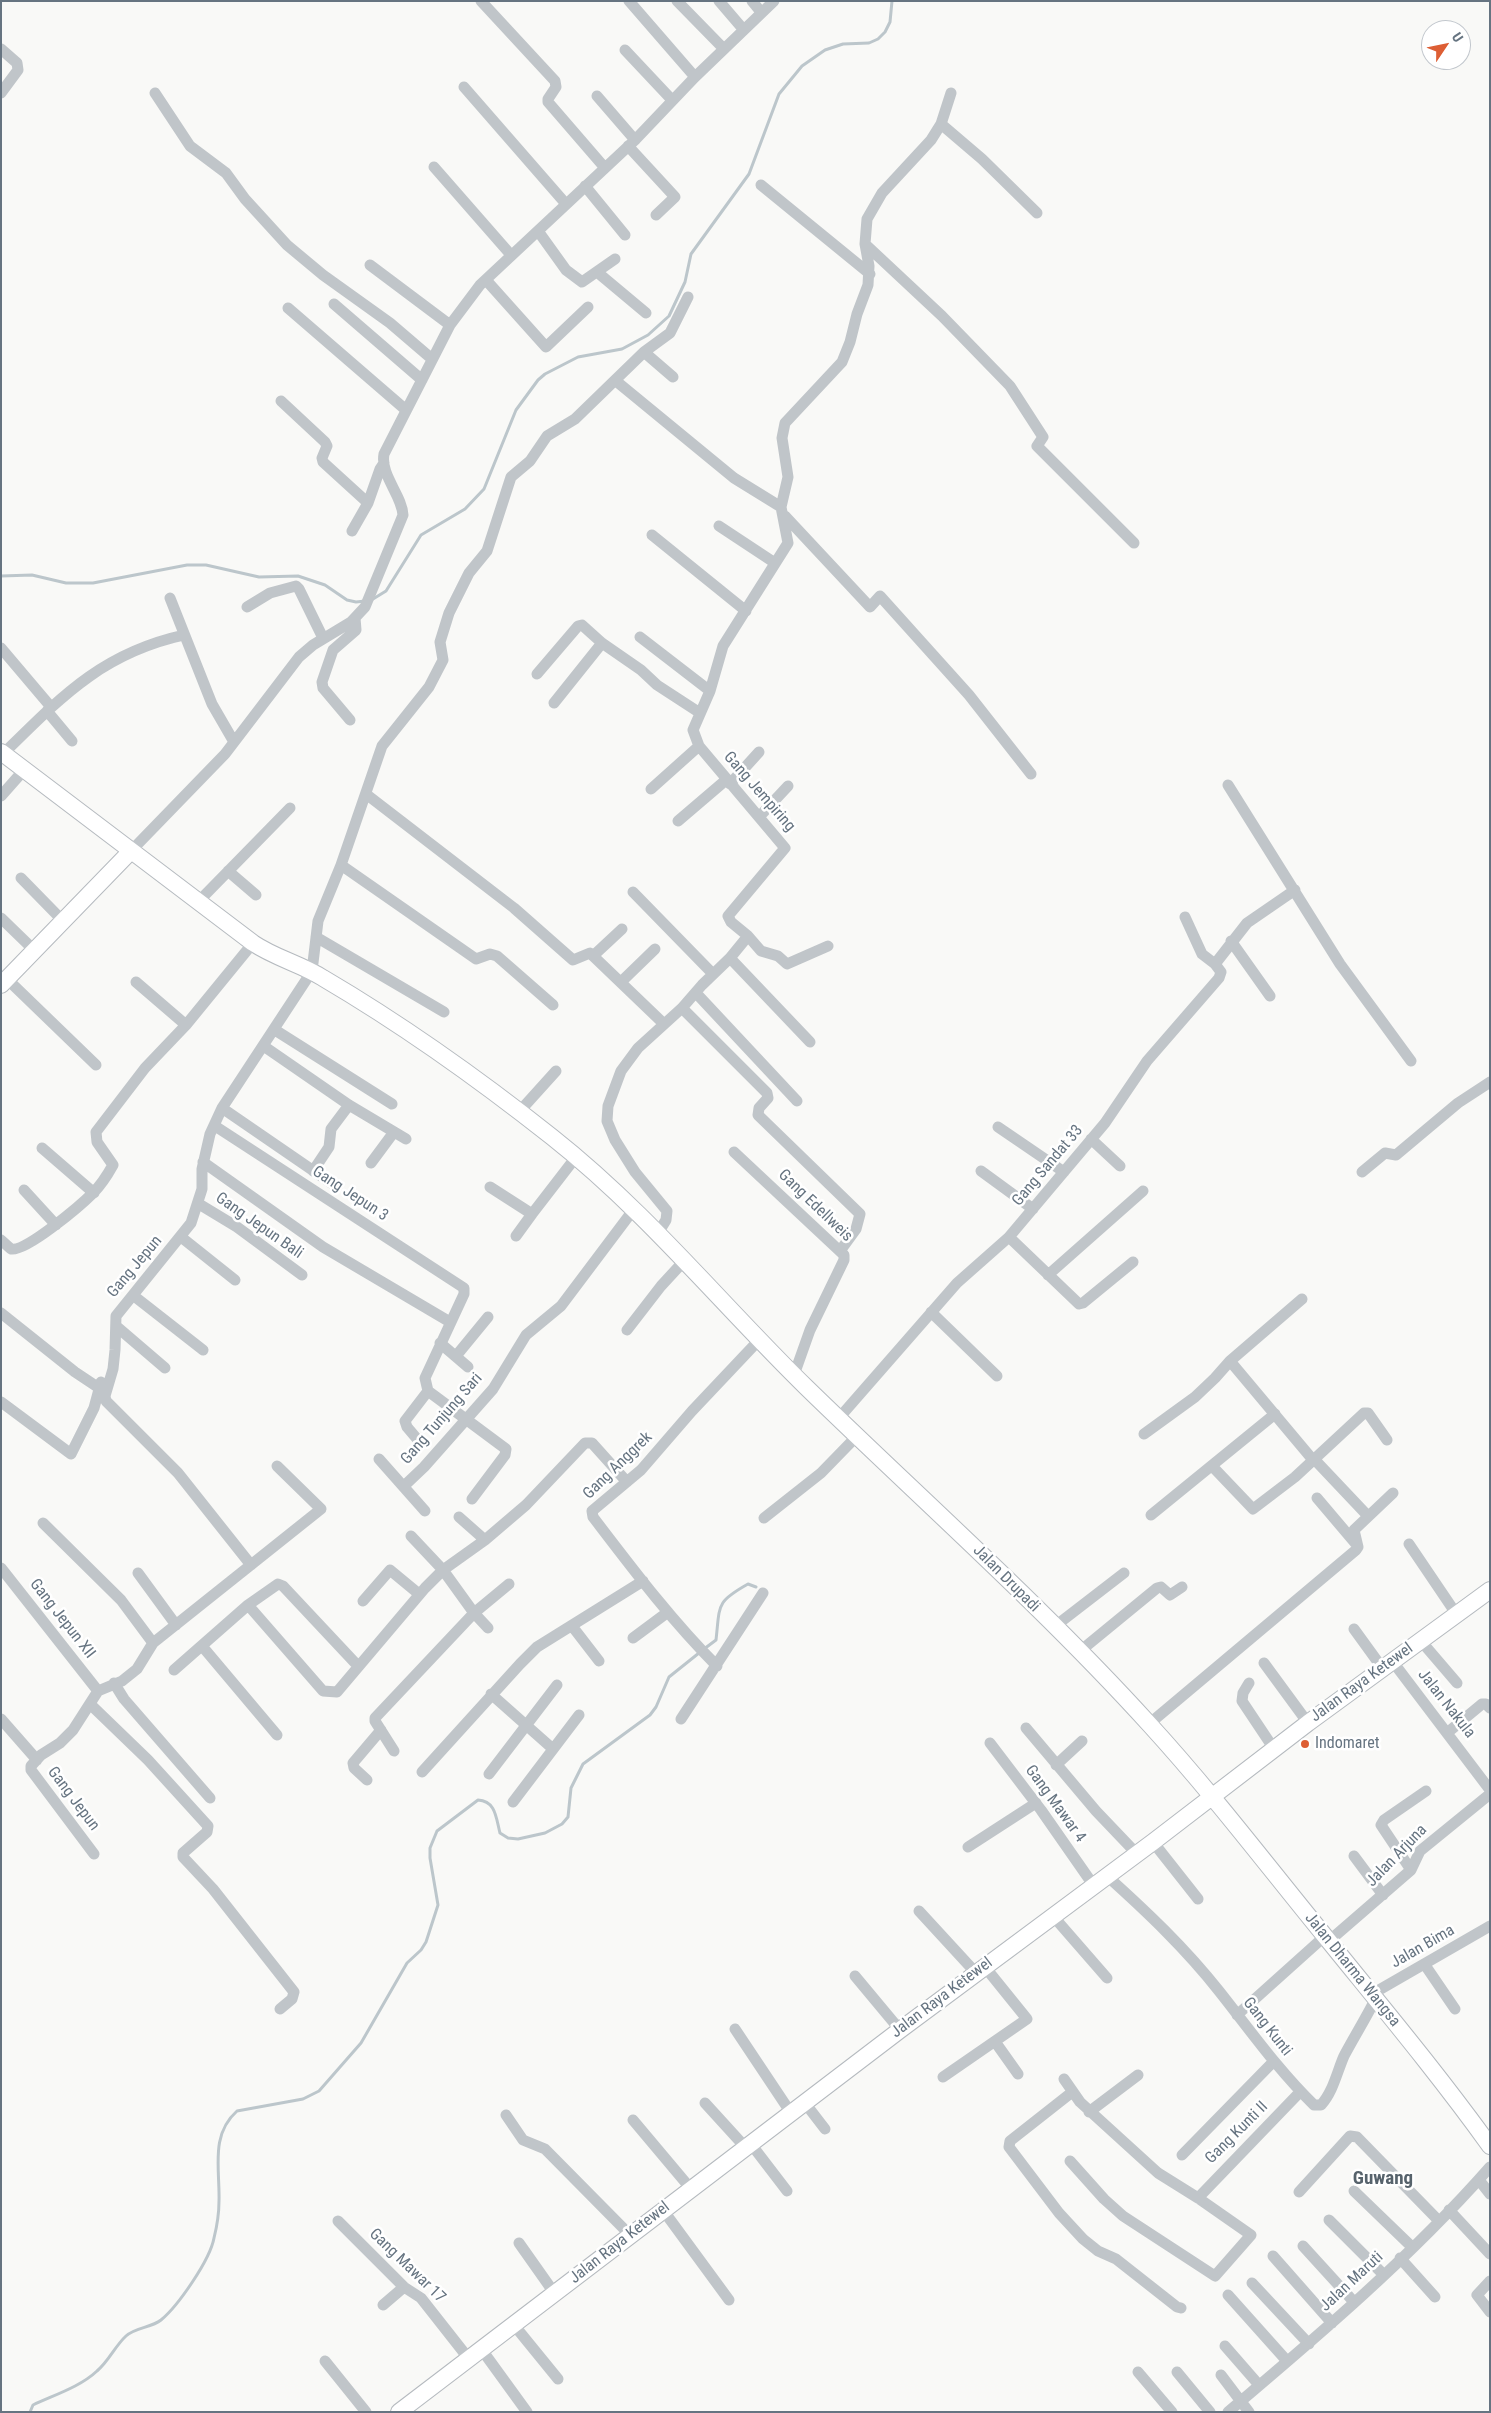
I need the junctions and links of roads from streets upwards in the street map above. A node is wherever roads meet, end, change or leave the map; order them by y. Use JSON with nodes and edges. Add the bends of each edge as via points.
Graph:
{"nodes":[{"id":1,"x":482,"y":1,"type":"edge"},
{"id":2,"x":629,"y":1,"type":"edge"},
{"id":3,"x":677,"y":1,"type":"edge"},
{"id":4,"x":719,"y":1,"type":"edge"},
{"id":5,"x":752,"y":1,"type":"edge"},
{"id":6,"x":774,"y":1,"type":"edge"},
{"id":7,"x":761,"y":12,"type":"junction"},
{"id":8,"x":743,"y":29,"type":"junction"},
{"id":9,"x":1,"y":49,"type":"edge"},
{"id":10,"x":724,"y":49,"type":"junction"},
{"id":11,"x":624,"y":50,"type":"dead end"},
{"id":12,"x":695,"y":77,"type":"junction"},
{"id":13,"x":464,"y":87,"type":"dead end"},
{"id":14,"x":1,"y":93,"type":"edge"},
{"id":15,"x":155,"y":93,"type":"dead end"},
{"id":16,"x":951,"y":93,"type":"dead end"},
{"id":17,"x":596,"y":96,"type":"dead end"},
{"id":18,"x":672,"y":100,"type":"junction"},
{"id":19,"x":941,"y":124,"type":"junction"},
{"id":20,"x":631,"y":143,"type":"junction"},
{"id":21,"x":434,"y":166,"type":"dead end"},
{"id":22,"x":605,"y":168,"type":"junction"},
{"id":23,"x":760,"y":185,"type":"dead end"},
{"id":24,"x":585,"y":186,"type":"junction"},
{"id":25,"x":566,"y":204,"type":"junction"},
{"id":26,"x":1037,"y":213,"type":"dead end"},
{"id":27,"x":656,"y":215,"type":"dead end"},
{"id":28,"x":538,"y":231,"type":"junction"},
{"id":29,"x":625,"y":235,"type":"dead end"},
{"id":30,"x":865,"y":244,"type":"junction"},
{"id":31,"x":511,"y":255,"type":"junction"},
{"id":32,"x":615,"y":258,"type":"dead end"},
{"id":33,"x":370,"y":265,"type":"dead end"},
{"id":34,"x":597,"y":272,"type":"junction"},
{"id":35,"x":870,"y":274,"type":"junction"},
{"id":36,"x":486,"y":280,"type":"junction"},
{"id":37,"x":688,"y":297,"type":"dead end"},
{"id":38,"x":334,"y":304,"type":"dead end"},
{"id":39,"x":588,"y":307,"type":"dead end"},
{"id":40,"x":288,"y":308,"type":"dead end"},
{"id":41,"x":646,"y":313,"type":"dead end"},
{"id":42,"x":450,"y":325,"type":"junction"},
{"id":43,"x":644,"y":352,"type":"junction"},
{"id":44,"x":432,"y":359,"type":"junction"},
{"id":45,"x":673,"y":376,"type":"dead end"},
{"id":46,"x":422,"y":380,"type":"junction"},
{"id":47,"x":616,"y":381,"type":"junction"},
{"id":48,"x":281,"y":401,"type":"dead end"},
{"id":49,"x":406,"y":410,"type":"junction"},
{"id":50,"x":384,"y":463,"type":"junction"},
{"id":51,"x":368,"y":503,"type":"junction"},
{"id":52,"x":782,"y":510,"type":"junction"},
{"id":53,"x":719,"y":526,"type":"dead end"},
{"id":54,"x":352,"y":531,"type":"dead end"},
{"id":55,"x":652,"y":535,"type":"dead end"},
{"id":56,"x":1134,"y":542,"type":"dead end"},
{"id":57,"x":775,"y":562,"type":"junction"},
{"id":58,"x":170,"y":598,"type":"dead end"},
{"id":59,"x":247,"y":607,"type":"dead end"},
{"id":60,"x":746,"y":611,"type":"junction"},
{"id":61,"x":356,"y":618,"type":"junction"},
{"id":62,"x":184,"y":636,"type":"junction"},
{"id":63,"x":640,"y":637,"type":"dead end"},
{"id":64,"x":323,"y":638,"type":"junction"},
{"id":65,"x":602,"y":643,"type":"junction"},
{"id":66,"x":1,"y":648,"type":"edge"},
{"id":67,"x":537,"y":674,"type":"dead end"},
{"id":68,"x":710,"y":691,"type":"junction"},
{"id":69,"x":554,"y":703,"type":"dead end"},
{"id":70,"x":49,"y":709,"type":"junction"},
{"id":71,"x":700,"y":713,"type":"junction"},
{"id":72,"x":350,"y":720,"type":"dead end"},
{"id":73,"x":72,"y":741,"type":"dead end"},
{"id":74,"x":234,"y":742,"type":"junction"},
{"id":75,"x":699,"y":746,"type":"junction"},
{"id":76,"x":759,"y":752,"type":"dead end"},
{"id":77,"x":2,"y":753,"type":"edge"},
{"id":78,"x":24,"y":770,"type":"junction"},
{"id":79,"x":1031,"y":774,"type":"dead end"},
{"id":80,"x":728,"y":782,"type":"junction"},
{"id":81,"x":1228,"y":785,"type":"dead end"},
{"id":82,"x":788,"y":786,"type":"dead end"},
{"id":83,"x":651,"y":789,"type":"dead end"},
{"id":84,"x":366,"y":794,"type":"junction"},
{"id":85,"x":1,"y":796,"type":"edge"},
{"id":86,"x":290,"y":808,"type":"dead end"},
{"id":87,"x":760,"y":817,"type":"junction"},
{"id":88,"x":678,"y":821,"type":"dead end"},
{"id":89,"x":130,"y":852,"type":"junction"},
{"id":90,"x":342,"y":865,"type":"junction"},
{"id":91,"x":228,"y":871,"type":"junction"},
{"id":92,"x":21,"y":878,"type":"dead end"},
{"id":93,"x":1295,"y":890,"type":"junction"},
{"id":94,"x":633,"y":892,"type":"dead end"},
{"id":95,"x":256,"y":895,"type":"dead end"},
{"id":96,"x":198,"y":902,"type":"junction"},
{"id":97,"x":1185,"y":917,"type":"dead end"},
{"id":98,"x":1,"y":918,"type":"edge"},
{"id":99,"x":64,"y":922,"type":"junction"},
{"id":100,"x":622,"y":929,"type":"dead end"},
{"id":101,"x":748,"y":936,"type":"junction"},
{"id":102,"x":316,"y":937,"type":"junction"},
{"id":103,"x":1232,"y":941,"type":"junction"},
{"id":104,"x":253,"y":944,"type":"junction"},
{"id":105,"x":828,"y":946,"type":"dead end"},
{"id":106,"x":655,"y":949,"type":"dead end"},
{"id":107,"x":35,"y":951,"type":"junction"},
{"id":108,"x":594,"y":956,"type":"junction"},
{"id":109,"x":730,"y":958,"type":"junction"},
{"id":110,"x":1216,"y":964,"type":"junction"},
{"id":111,"x":312,"y":971,"type":"junction"},
{"id":112,"x":713,"y":974,"type":"junction"},
{"id":113,"x":4,"y":982,"type":"edge"},
{"id":114,"x":136,"y":982,"type":"dead end"},
{"id":115,"x":621,"y":982,"type":"junction"},
{"id":116,"x":696,"y":993,"type":"junction"},
{"id":117,"x":1270,"y":996,"type":"dead end"},
{"id":118,"x":553,"y":1005,"type":"dead end"},
{"id":119,"x":682,"y":1008,"type":"junction"},
{"id":120,"x":444,"y":1012,"type":"dead end"},
{"id":121,"x":664,"y":1024,"type":"junction"},
{"id":122,"x":186,"y":1025,"type":"junction"},
{"id":123,"x":276,"y":1030,"type":"junction"},
{"id":124,"x":810,"y":1042,"type":"dead end"},
{"id":125,"x":264,"y":1047,"type":"junction"},
{"id":126,"x":1411,"y":1061,"type":"dead end"},
{"id":127,"x":96,"y":1065,"type":"dead end"},
{"id":128,"x":556,"y":1071,"type":"dead end"},
{"id":129,"x":1490,"y":1082,"type":"edge"},
{"id":130,"x":797,"y":1101,"type":"dead end"},
{"id":131,"x":392,"y":1104,"type":"dead end"},
{"id":132,"x":349,"y":1105,"type":"junction"},
{"id":133,"x":222,"y":1108,"type":"junction"},
{"id":134,"x":519,"y":1112,"type":"junction"},
{"id":135,"x":215,"y":1126,"type":"junction"},
{"id":136,"x":998,"y":1127,"type":"dead end"},
{"id":137,"x":394,"y":1132,"type":"junction"},
{"id":138,"x":406,"y":1139,"type":"dead end"},
{"id":139,"x":1091,"y":1139,"type":"junction"},
{"id":140,"x":42,"y":1148,"type":"dead end"},
{"id":141,"x":734,"y":1152,"type":"dead end"},
{"id":142,"x":576,"y":1157,"type":"junction"},
{"id":143,"x":203,"y":1162,"type":"junction"},
{"id":144,"x":371,"y":1163,"type":"dead end"},
{"id":145,"x":1120,"y":1166,"type":"dead end"},
{"id":146,"x":313,"y":1171,"type":"junction"},
{"id":147,"x":981,"y":1171,"type":"dead end"},
{"id":148,"x":1064,"y":1172,"type":"junction"},
{"id":149,"x":1362,"y":1172,"type":"dead end"},
{"id":150,"x":337,"y":1187,"type":"dead end"},
{"id":151,"x":490,"y":1187,"type":"dead end"},
{"id":152,"x":24,"y":1190,"type":"dead end"},
{"id":153,"x":1143,"y":1190,"type":"dead end"},
{"id":154,"x":94,"y":1193,"type":"junction"},
{"id":155,"x":198,"y":1204,"type":"junction"},
{"id":156,"x":634,"y":1209,"type":"junction"},
{"id":157,"x":1033,"y":1209,"type":"junction"},
{"id":158,"x":532,"y":1214,"type":"junction"},
{"id":159,"x":56,"y":1225,"type":"junction"},
{"id":160,"x":658,"y":1233,"type":"junction"},
{"id":161,"x":516,"y":1236,"type":"dead end"},
{"id":162,"x":181,"y":1237,"type":"junction"},
{"id":163,"x":1009,"y":1237,"type":"junction"},
{"id":164,"x":1,"y":1240,"type":"edge"},
{"id":165,"x":840,"y":1251,"type":"junction"},
{"id":166,"x":684,"y":1261,"type":"junction"},
{"id":167,"x":1133,"y":1262,"type":"dead end"},
{"id":168,"x":302,"y":1275,"type":"dead end"},
{"id":169,"x":1048,"y":1275,"type":"junction"},
{"id":170,"x":235,"y":1280,"type":"dead end"},
{"id":171,"x":134,"y":1296,"type":"junction"},
{"id":172,"x":1302,"y":1299,"type":"dead end"},
{"id":173,"x":931,"y":1312,"type":"junction"},
{"id":174,"x":1,"y":1313,"type":"edge"},
{"id":175,"x":488,"y":1317,"type":"dead end"},
{"id":176,"x":450,"y":1322,"type":"junction"},
{"id":177,"x":116,"y":1326,"type":"junction"},
{"id":178,"x":627,"y":1330,"type":"dead end"},
{"id":179,"x":760,"y":1339,"type":"junction"},
{"id":180,"x":440,"y":1343,"type":"junction"},
{"id":181,"x":203,"y":1350,"type":"dead end"},
{"id":182,"x":456,"y":1356,"type":"junction"},
{"id":183,"x":1230,"y":1361,"type":"junction"},
{"id":184,"x":468,"y":1367,"type":"dead end"},
{"id":185,"x":165,"y":1368,"type":"dead end"},
{"id":186,"x":788,"y":1369,"type":"junction"},
{"id":187,"x":998,"y":1376,"type":"dead end"},
{"id":188,"x":109,"y":1379,"type":"junction"},
{"id":189,"x":99,"y":1388,"type":"junction"},
{"id":190,"x":428,"y":1391,"type":"junction"},
{"id":191,"x":1,"y":1402,"type":"edge"},
{"id":192,"x":1275,"y":1414,"type":"junction"},
{"id":193,"x":466,"y":1418,"type":"junction"},
{"id":194,"x":839,"y":1418,"type":"junction"},
{"id":195,"x":1144,"y":1434,"type":"dead end"},
{"id":196,"x":857,"y":1436,"type":"junction"},
{"id":197,"x":418,"y":1440,"type":"dead end"},
{"id":198,"x":1387,"y":1440,"type":"dead end"},
{"id":199,"x":379,"y":1459,"type":"dead end"},
{"id":200,"x":1314,"y":1460,"type":"junction"},
{"id":201,"x":277,"y":1466,"type":"dead end"},
{"id":202,"x":1212,"y":1466,"type":"junction"},
{"id":203,"x":627,"y":1482,"type":"junction"},
{"id":204,"x":404,"y":1486,"type":"junction"},
{"id":205,"x":1393,"y":1493,"type":"dead end"},
{"id":206,"x":1317,"y":1498,"type":"dead end"},
{"id":207,"x":472,"y":1499,"type":"dead end"},
{"id":208,"x":425,"y":1511,"type":"dead end"},
{"id":209,"x":1151,"y":1516,"type":"dead end"},
{"id":210,"x":1367,"y":1516,"type":"junction"},
{"id":211,"x":459,"y":1517,"type":"dead end"},
{"id":212,"x":764,"y":1518,"type":"dead end"},
{"id":213,"x":43,"y":1523,"type":"dead end"},
{"id":214,"x":411,"y":1536,"type":"dead end"},
{"id":215,"x":485,"y":1540,"type":"junction"},
{"id":216,"x":1409,"y":1544,"type":"dead end"},
{"id":217,"x":1358,"y":1548,"type":"junction"},
{"id":218,"x":251,"y":1565,"type":"junction"},
{"id":219,"x":1,"y":1568,"type":"edge"},
{"id":220,"x":444,"y":1570,"type":"junction"},
{"id":221,"x":138,"y":1573,"type":"dead end"},
{"id":222,"x":1124,"y":1573,"type":"dead end"},
{"id":223,"x":643,"y":1581,"type":"junction"},
{"id":224,"x":510,"y":1584,"type":"dead end"},
{"id":225,"x":1182,"y":1587,"type":"dead end"},
{"id":226,"x":1490,"y":1590,"type":"edge"},
{"id":227,"x":763,"y":1593,"type":"dead end"},
{"id":228,"x":419,"y":1594,"type":"junction"},
{"id":229,"x":363,"y":1601,"type":"dead end"},
{"id":230,"x":248,"y":1605,"type":"junction"},
{"id":231,"x":668,"y":1612,"type":"junction"},
{"id":232,"x":474,"y":1613,"type":"junction"},
{"id":233,"x":1457,"y":1615,"type":"junction"},
{"id":234,"x":176,"y":1625,"type":"junction"},
{"id":235,"x":572,"y":1626,"type":"junction"},
{"id":236,"x":1054,"y":1627,"type":"junction"},
{"id":237,"x":488,"y":1628,"type":"dead end"},
{"id":238,"x":1354,"y":1629,"type":"dead end"},
{"id":239,"x":633,"y":1638,"type":"dead end"},
{"id":240,"x":1421,"y":1641,"type":"junction"},
{"id":241,"x":153,"y":1643,"type":"junction"},
{"id":242,"x":202,"y":1646,"type":"junction"},
{"id":243,"x":1079,"y":1652,"type":"junction"},
{"id":244,"x":599,"y":1662,"type":"dead end"},
{"id":245,"x":1264,"y":1662,"type":"dead end"},
{"id":246,"x":1388,"y":1665,"type":"junction"},
{"id":247,"x":358,"y":1666,"type":"junction"},
{"id":248,"x":717,"y":1666,"type":"junction"},
{"id":249,"x":174,"y":1670,"type":"dead end"},
{"id":250,"x":1249,"y":1683,"type":"dead end"},
{"id":251,"x":1457,"y":1683,"type":"dead end"},
{"id":252,"x":114,"y":1684,"type":"junction"},
{"id":253,"x":556,"y":1685,"type":"dead end"},
{"id":254,"x":98,"y":1691,"type":"junction"},
{"id":255,"x":492,"y":1694,"type":"junction"},
{"id":256,"x":90,"y":1704,"type":"junction"},
{"id":257,"x":1487,"y":1706,"type":"edge"},
{"id":258,"x":579,"y":1716,"type":"dead end"},
{"id":259,"x":1,"y":1719,"type":"edge"},
{"id":260,"x":681,"y":1719,"type":"dead end"},
{"id":261,"x":1308,"y":1723,"type":"junction"},
{"id":262,"x":1149,"y":1724,"type":"junction"},
{"id":263,"x":527,"y":1725,"type":"junction"},
{"id":264,"x":1026,"y":1728,"type":"dead end"},
{"id":265,"x":381,"y":1730,"type":"junction"},
{"id":266,"x":1447,"y":1733,"type":"junction"},
{"id":267,"x":277,"y":1735,"type":"dead end"},
{"id":268,"x":1082,"y":1741,"type":"dead end"},
{"id":269,"x":990,"y":1743,"type":"dead end"},
{"id":270,"x":553,"y":1748,"type":"junction"},
{"id":271,"x":1274,"y":1749,"type":"junction"},
{"id":272,"x":394,"y":1750,"type":"dead end"},
{"id":273,"x":37,"y":1760,"type":"junction"},
{"id":274,"x":1056,"y":1765,"type":"junction"},
{"id":275,"x":422,"y":1772,"type":"dead end"},
{"id":276,"x":489,"y":1774,"type":"dead end"},
{"id":277,"x":368,"y":1780,"type":"dead end"},
{"id":278,"x":1490,"y":1790,"type":"edge"},
{"id":279,"x":1426,"y":1791,"type":"dead end"},
{"id":280,"x":1490,"y":1794,"type":"edge"},
{"id":281,"x":1212,"y":1796,"type":"junction"},
{"id":282,"x":210,"y":1798,"type":"dead end"},
{"id":283,"x":513,"y":1802,"type":"dead end"},
{"id":284,"x":1036,"y":1803,"type":"junction"},
{"id":285,"x":1153,"y":1842,"type":"junction"},
{"id":286,"x":968,"y":1847,"type":"dead end"},
{"id":287,"x":94,"y":1854,"type":"dead end"},
{"id":288,"x":1137,"y":1854,"type":"junction"},
{"id":289,"x":1354,"y":1856,"type":"dead end"},
{"id":290,"x":1411,"y":1870,"type":"junction"},
{"id":291,"x":1107,"y":1876,"type":"junction"},
{"id":292,"x":1094,"y":1886,"type":"junction"},
{"id":293,"x":1383,"y":1895,"type":"junction"},
{"id":294,"x":1198,"y":1900,"type":"dead end"},
{"id":295,"x":919,"y":1911,"type":"dead end"},
{"id":296,"x":1053,"y":1916,"type":"junction"},
{"id":297,"x":1490,"y":1926,"type":"edge"},
{"id":298,"x":1327,"y":1939,"type":"junction"},
{"id":299,"x":1425,"y":1965,"type":"junction"},
{"id":300,"x":980,"y":1970,"type":"junction"},
{"id":301,"x":855,"y":1976,"type":"dead end"},
{"id":302,"x":1107,"y":1978,"type":"dead end"},
{"id":303,"x":1374,"y":1996,"type":"junction"},
{"id":304,"x":280,"y":2009,"type":"dead end"},
{"id":305,"x":1455,"y":2009,"type":"dead end"},
{"id":306,"x":1237,"y":2016,"type":"junction"},
{"id":307,"x":735,"y":2030,"type":"dead end"},
{"id":308,"x":900,"y":2030,"type":"junction"},
{"id":309,"x":996,"y":2043,"type":"junction"},
{"id":310,"x":1273,"y":2062,"type":"junction"},
{"id":311,"x":1018,"y":2074,"type":"dead end"},
{"id":312,"x":1138,"y":2075,"type":"dead end"},
{"id":313,"x":943,"y":2077,"type":"dead end"},
{"id":314,"x":1064,"y":2079,"type":"dead end"},
{"id":315,"x":1300,"y":2092,"type":"junction"},
{"id":316,"x":1071,"y":2093,"type":"junction"},
{"id":317,"x":705,"y":2102,"type":"dead end"},
{"id":318,"x":805,"y":2103,"type":"junction"},
{"id":319,"x":1089,"y":2112,"type":"junction"},
{"id":320,"x":791,"y":2113,"type":"junction"},
{"id":321,"x":506,"y":2116,"type":"dead end"},
{"id":322,"x":633,"y":2120,"type":"dead end"},
{"id":323,"x":825,"y":2129,"type":"dead end"},
{"id":324,"x":748,"y":2146,"type":"junction"},
{"id":325,"x":1490,"y":2146,"type":"edge"},
{"id":326,"x":1182,"y":2155,"type":"dead end"},
{"id":327,"x":1070,"y":2161,"type":"dead end"},
{"id":328,"x":1490,"y":2167,"type":"edge"},
{"id":329,"x":1479,"y":2180,"type":"junction"},
{"id":330,"x":691,"y":2189,"type":"junction"},
{"id":331,"x":787,"y":2191,"type":"dead end"},
{"id":332,"x":1354,"y":2191,"type":"dead end"},
{"id":333,"x":1300,"y":2192,"type":"dead end"},
{"id":334,"x":1490,"y":2194,"type":"edge"},
{"id":335,"x":1198,"y":2198,"type":"junction"},
{"id":336,"x":663,"y":2210,"type":"junction"},
{"id":337,"x":1449,"y":2210,"type":"junction"},
{"id":338,"x":1328,"y":2220,"type":"dead end"},
{"id":339,"x":1438,"y":2220,"type":"junction"},
{"id":340,"x":338,"y":2221,"type":"dead end"},
{"id":341,"x":630,"y":2235,"type":"junction"},
{"id":342,"x":520,"y":2244,"type":"dead end"},
{"id":343,"x":1303,"y":2246,"type":"dead end"},
{"id":344,"x":1412,"y":2247,"type":"junction"},
{"id":345,"x":1490,"y":2254,"type":"edge"},
{"id":346,"x":1273,"y":2256,"type":"dead end"},
{"id":347,"x":1400,"y":2258,"type":"junction"},
{"id":348,"x":1384,"y":2275,"type":"junction"},
{"id":349,"x":1490,"y":2281,"type":"edge"},
{"id":350,"x":1252,"y":2283,"type":"dead end"},
{"id":351,"x":404,"y":2287,"type":"junction"},
{"id":352,"x":555,"y":2294,"type":"junction"},
{"id":353,"x":1228,"y":2295,"type":"dead end"},
{"id":354,"x":1435,"y":2297,"type":"dead end"},
{"id":355,"x":728,"y":2300,"type":"dead end"},
{"id":356,"x":1354,"y":2302,"type":"junction"},
{"id":357,"x":383,"y":2305,"type":"dead end"},
{"id":358,"x":1182,"y":2308,"type":"dead end"},
{"id":359,"x":1490,"y":2312,"type":"edge"},
{"id":360,"x":1332,"y":2323,"type":"junction"},
{"id":361,"x":514,"y":2325,"type":"junction"},
{"id":362,"x":1309,"y":2344,"type":"junction"},
{"id":363,"x":1224,"y":2346,"type":"dead end"},
{"id":364,"x":476,"y":2354,"type":"junction"},
{"id":365,"x":325,"y":2361,"type":"dead end"},
{"id":366,"x":1288,"y":2361,"type":"junction"},
{"id":367,"x":1138,"y":2372,"type":"dead end"},
{"id":368,"x":1177,"y":2372,"type":"dead end"},
{"id":369,"x":1221,"y":2375,"type":"dead end"},
{"id":370,"x":558,"y":2379,"type":"dead end"},
{"id":371,"x":1259,"y":2385,"type":"junction"},
{"id":372,"x":1241,"y":2400,"type":"junction"},
{"id":373,"x":366,"y":2412,"type":"edge"},
{"id":374,"x":399,"y":2412,"type":"edge"},
{"id":375,"x":527,"y":2412,"type":"edge"},
{"id":376,"x":1172,"y":2412,"type":"edge"},
{"id":377,"x":1210,"y":2412,"type":"edge"},
{"id":378,"x":1228,"y":2412,"type":"edge"},
{"id":379,"x":1249,"y":2412,"type":"edge"}],
"edges":[{"from":1,"to":22,"type":"street","via":[[555,81],[556,87],[548,102]]},
{"from":2,"to":12,"type":"street"},
{"from":3,"to":10,"type":"street"},
{"from":4,"to":8,"type":"street"},
{"from":5,"to":7,"type":"street"},
{"from":6,"to":7,"type":"street"},
{"from":7,"to":8,"type":"street"},
{"from":8,"to":10,"type":"street"},
{"from":9,"to":14,"type":"street","via":[[17,63],[18,70]]},
{"from":10,"to":12,"type":"street"},
{"from":11,"to":18,"type":"street"},
{"from":12,"to":18,"type":"street"},
{"from":13,"to":25,"type":"street"},
{"from":15,"to":44,"type":"street","via":[[190,146],[226,173],[287,245]]},
{"from":16,"to":19,"type":"street"},
{"from":17,"to":20,"type":"street"},
{"from":18,"to":20,"type":"street"},
{"from":19,"to":26,"type":"street","via":[[982,158]]},
{"from":19,"to":30,"type":"street","via":[[872,208],[867,219]]},
{"from":20,"to":22,"type":"street"},
{"from":20,"to":27,"type":"street","via":[[675,197]]},
{"from":21,"to":31,"type":"street"},
{"from":22,"to":24,"type":"street"},
{"from":23,"to":35,"type":"street"},
{"from":24,"to":25,"type":"street"},
{"from":24,"to":29,"type":"street"},
{"from":25,"to":28,"type":"street"},
{"from":28,"to":31,"type":"street"},
{"from":28,"to":34,"type":"street","via":[[578,281],[584,282]]},
{"from":30,"to":35,"type":"street"},
{"from":30,"to":56,"type":"street","via":[[1010,386],[1044,437],[1037,446]]},
{"from":31,"to":36,"type":"street"},
{"from":32,"to":34,"type":"street"},
{"from":33,"to":42,"type":"street"},
{"from":34,"to":41,"type":"street"},
{"from":35,"to":52,"type":"street","via":[[842,362],[785,423],[782,438],[788,477]]},
{"from":36,"to":39,"type":"street","via":[[546,347]]},
{"from":36,"to":42,"type":"street"},
{"from":37,"to":43,"type":"street","via":[[670,333]]},
{"from":38,"to":46,"type":"street"},
{"from":40,"to":49,"type":"street"},
{"from":42,"to":44,"type":"street"},
{"from":43,"to":45,"type":"street"},
{"from":43,"to":47,"type":"street"},
{"from":44,"to":46,"type":"street"},
{"from":46,"to":49,"type":"street"},
{"from":47,"to":52,"type":"street","via":[[734,478]]},
{"from":47,"to":84,"type":"street","via":[[575,419],[547,436],[530,461],[511,477],[487,551],[469,573],[449,612],[440,642],[443,660],[428,688],[382,746]]},
{"from":48,"to":51,"type":"street","via":[[325,442],[323,462]]},
{"from":49,"to":50,"type":"street","via":[[387,449]]},
{"from":50,"to":51,"type":"street"},
{"from":50,"to":61,"type":"street","via":[[403,515],[370,596]]},
{"from":51,"to":54,"type":"street"},
{"from":52,"to":57,"type":"street","via":[[788,543]]},
{"from":52,"to":79,"type":"street","via":[[870,607],[880,596],[969,695]]},
{"from":53,"to":57,"type":"street"},
{"from":55,"to":60,"type":"street"},
{"from":57,"to":60,"type":"street"},
{"from":58,"to":62,"type":"street"},
{"from":59,"to":64,"type":"street","via":[[270,593],[296,586]]},
{"from":60,"to":68,"type":"street","via":[[721,650]]},
{"from":61,"to":64,"type":"street"},
{"from":61,"to":72,"type":"street","via":[[356,630],[334,649],[322,682],[323,688]]},
{"from":62,"to":70,"type":"street","via":[[139,648],[111,662],[86,677]]},
{"from":62,"to":74,"type":"street","via":[[212,704]]},
{"from":63,"to":68,"type":"street"},
{"from":64,"to":74,"type":"street","via":[[299,657]]},
{"from":65,"to":67,"type":"street","via":[[579,625]]},
{"from":65,"to":69,"type":"street"},
{"from":65,"to":71,"type":"street"},
{"from":66,"to":70,"type":"street"},
{"from":68,"to":71,"type":"street"},
{"from":70,"to":73,"type":"street"},
{"from":70,"to":77,"type":"street"},
{"from":71,"to":75,"type":"street","via":[[693,730]]},
{"from":74,"to":89,"type":"street"},
{"from":75,"to":80,"type":"street","name":"Gang Jempiring"},
{"from":75,"to":83,"type":"street"},
{"from":76,"to":80,"type":"street"},
{"from":77,"to":78,"type":"street","name":"Jalan Drupadi"},
{"from":78,"to":85,"type":"street"},
{"from":78,"to":89,"type":"street","name":"Jalan Drupadi"},
{"from":80,"to":87,"type":"street","name":"Gang Jempiring"},
{"from":80,"to":88,"type":"street"},
{"from":81,"to":93,"type":"street"},
{"from":82,"to":87,"type":"street"},
{"from":84,"to":90,"type":"street"},
{"from":84,"to":108,"type":"street","via":[[514,908],[573,960],[588,952]]},
{"from":86,"to":91,"type":"street"},
{"from":87,"to":101,"type":"street","name":"Gang Jempiring","via":[[785,848],[728,916]]},
{"from":89,"to":96,"type":"street","name":"Jalan Drupadi"},
{"from":89,"to":99,"type":"street"},
{"from":90,"to":102,"type":"street","via":[[318,921]]},
{"from":90,"to":118,"type":"street","via":[[476,959],[490,954],[497,956]]},
{"from":91,"to":95,"type":"street"},
{"from":91,"to":96,"type":"street"},
{"from":92,"to":99,"type":"street"},
{"from":93,"to":103,"type":"street","via":[[1247,923]]},
{"from":93,"to":126,"type":"street","via":[[1340,964]]},
{"from":94,"to":112,"type":"street"},
{"from":96,"to":104,"type":"street","name":"Jalan Drupadi"},
{"from":97,"to":110,"type":"street","via":[[1202,954]]},
{"from":98,"to":107,"type":"street"},
{"from":99,"to":107,"type":"street"},
{"from":100,"to":108,"type":"street"},
{"from":101,"to":105,"type":"street","via":[[761,951],[778,956],[787,964]]},
{"from":101,"to":109,"type":"street"},
{"from":102,"to":111,"type":"street"},
{"from":102,"to":120,"type":"street"},
{"from":103,"to":110,"type":"street"},
{"from":103,"to":117,"type":"street"},
{"from":104,"to":111,"type":"street","name":"Jalan Drupadi"},
{"from":104,"to":122,"type":"street"},
{"from":106,"to":115,"type":"street"},
{"from":107,"to":113,"type":"street"},
{"from":108,"to":115,"type":"street"},
{"from":109,"to":112,"type":"street"},
{"from":109,"to":124,"type":"street"},
{"from":110,"to":139,"type":"street","name":"Gang Sandat 33","via":[[1221,972],[1219,978],[1147,1061]]},
{"from":111,"to":123,"type":"street","name":"Gang Jepun"},
{"from":111,"to":134,"type":"street","name":"Jalan Drupadi","via":[[374,1009]]},
{"from":112,"to":116,"type":"street"},
{"from":113,"to":127,"type":"street"},
{"from":114,"to":122,"type":"street"},
{"from":115,"to":121,"type":"street"},
{"from":116,"to":119,"type":"street"},
{"from":116,"to":130,"type":"street"},
{"from":119,"to":121,"type":"street"},
{"from":119,"to":165,"type":"street","via":[[767,1094],[758,1115],[860,1214],[856,1229]]},
{"from":121,"to":160,"type":"street","via":[[638,1048],[621,1071],[608,1106],[608,1121],[615,1140],[666,1211],[666,1220]]},
{"from":122,"to":154,"type":"street","via":[[144,1068],[96,1132],[97,1142],[113,1164]]},
{"from":123,"to":125,"type":"street","name":"Gang Jepun"},
{"from":123,"to":131,"type":"street"},
{"from":125,"to":132,"type":"street"},
{"from":125,"to":133,"type":"street","name":"Gang Jepun"},
{"from":128,"to":134,"type":"street"},
{"from":129,"to":149,"type":"street","via":[[1458,1103],[1396,1155],[1385,1153]]},
{"from":132,"to":137,"type":"street"},
{"from":132,"to":146,"type":"street","via":[[331,1129],[329,1147]]},
{"from":133,"to":135,"type":"street","name":"Gang Jepun"},
{"from":133,"to":146,"type":"street"},
{"from":134,"to":142,"type":"street","name":"Jalan Drupadi"},
{"from":135,"to":143,"type":"street","name":"Gang Jepun"},
{"from":135,"to":176,"type":"street","name":"Gang Jepun 3","via":[[465,1291]]},
{"from":136,"to":148,"type":"street"},
{"from":137,"to":138,"type":"street"},
{"from":137,"to":144,"type":"street"},
{"from":139,"to":145,"type":"street"},
{"from":139,"to":148,"type":"street","name":"Gang Sandat 33"},
{"from":140,"to":154,"type":"street"},
{"from":141,"to":165,"type":"street","name":"Gang Edellweis"},
{"from":142,"to":156,"type":"street","name":"Jalan Drupadi"},
{"from":142,"to":158,"type":"street"},
{"from":143,"to":155,"type":"street","name":"Gang Jepun"},
{"from":143,"to":176,"type":"street","via":[[323,1247]]},
{"from":146,"to":150,"type":"street"},
{"from":147,"to":157,"type":"street"},
{"from":148,"to":157,"type":"street","name":"Gang Sandat 33"},
{"from":151,"to":158,"type":"street"},
{"from":152,"to":159,"type":"street"},
{"from":153,"to":169,"type":"street"},
{"from":154,"to":159,"type":"street"},
{"from":155,"to":162,"type":"street","name":"Gang Jepun"},
{"from":155,"to":168,"type":"street","name":"Gang Jepun Bali"},
{"from":156,"to":160,"type":"street","name":"Jalan Drupadi"},
{"from":156,"to":193,"type":"street","name":"Gang Tunjung Sari","via":[[561,1306],[526,1335],[493,1389]]},
{"from":157,"to":163,"type":"street","name":"Gang Sandat 33"},
{"from":158,"to":161,"type":"street"},
{"from":159,"to":164,"type":"street","via":[[18,1249],[11,1249]]},
{"from":160,"to":166,"type":"street","name":"Jalan Drupadi"},
{"from":162,"to":170,"type":"street"},
{"from":162,"to":171,"type":"street","name":"Gang Jepun","via":[[143,1280]]},
{"from":163,"to":169,"type":"street"},
{"from":163,"to":173,"type":"street","name":"Gang Sandat 33","via":[[957,1283]]},
{"from":165,"to":186,"type":"street","name":"Gang Edellweis","via":[[844,1260]]},
{"from":166,"to":178,"type":"street"},
{"from":166,"to":179,"type":"street","name":"Jalan Drupadi"},
{"from":167,"to":169,"type":"street","via":[[1079,1304]]},
{"from":171,"to":177,"type":"street","name":"Gang Jepun","via":[[116,1316]]},
{"from":171,"to":181,"type":"street"},
{"from":172,"to":183,"type":"street"},
{"from":173,"to":187,"type":"street"},
{"from":173,"to":194,"type":"street","name":"Gang Sandat 33"},
{"from":174,"to":189,"type":"street"},
{"from":175,"to":182,"type":"street"},
{"from":176,"to":180,"type":"street"},
{"from":177,"to":185,"type":"street"},
{"from":177,"to":188,"type":"street","name":"Gang Jepun","via":[[113,1369]]},
{"from":179,"to":186,"type":"street","name":"Jalan Drupadi"},
{"from":179,"to":203,"type":"street","name":"Gang Anggrek"},
{"from":180,"to":182,"type":"street"},
{"from":180,"to":190,"type":"street","via":[[425,1378]]},
{"from":182,"to":184,"type":"street"},
{"from":183,"to":192,"type":"street"},
{"from":183,"to":195,"type":"street","via":[[1194,1396]]},
{"from":186,"to":194,"type":"street","name":"Jalan Drupadi"},
{"from":188,"to":189,"type":"street"},
{"from":188,"to":218,"type":"street","name":"Gang Jepun","via":[[106,1401],[178,1474]]},
{"from":189,"to":191,"type":"street","via":[[94,1408],[71,1454]]},
{"from":190,"to":193,"type":"street"},
{"from":190,"to":197,"type":"street","via":[[405,1421]]},
{"from":192,"to":200,"type":"street"},
{"from":192,"to":202,"type":"street"},
{"from":193,"to":204,"type":"street","name":"Gang Tunjung Sari"},
{"from":193,"to":207,"type":"street","via":[[507,1451]]},
{"from":194,"to":196,"type":"street","name":"Jalan Drupadi"},
{"from":196,"to":212,"type":"street","via":[[821,1473]]},
{"from":196,"to":236,"type":"street","name":"Jalan Drupadi","via":[[990,1561]]},
{"from":198,"to":200,"type":"street","via":[[1366,1412]]},
{"from":199,"to":204,"type":"street"},
{"from":200,"to":202,"type":"street","via":[[1253,1509]]},
{"from":200,"to":210,"type":"street"},
{"from":201,"to":218,"type":"street","via":[[321,1509]]},
{"from":202,"to":209,"type":"street"},
{"from":203,"to":215,"type":"street","via":[[592,1444],[586,1442],[526,1505]]},
{"from":203,"to":223,"type":"street","name":"Gang Anggrek","via":[[593,1510],[592,1515]]},
{"from":204,"to":208,"type":"street"},
{"from":205,"to":210,"type":"street"},
{"from":206,"to":217,"type":"street"},
{"from":210,"to":217,"type":"street","via":[[1354,1531]]},
{"from":211,"to":215,"type":"street"},
{"from":213,"to":241,"type":"street","via":[[121,1600]]},
{"from":214,"to":220,"type":"street"},
{"from":215,"to":220,"type":"street"},
{"from":216,"to":233,"type":"street"},
{"from":217,"to":262,"type":"street"},
{"from":218,"to":234,"type":"street"},
{"from":219,"to":254,"type":"street","name":"Gang Jepun XII"},
{"from":220,"to":228,"type":"street"},
{"from":220,"to":232,"type":"street"},
{"from":221,"to":234,"type":"street"},
{"from":222,"to":236,"type":"street"},
{"from":223,"to":231,"type":"street","name":"Gang Anggrek"},
{"from":223,"to":235,"type":"street"},
{"from":224,"to":232,"type":"street"},
{"from":225,"to":243,"type":"street","via":[[1170,1595],[1157,1588]]},
{"from":226,"to":233,"type":"street","name":"Jalan Raya Ketewel"},
{"from":227,"to":248,"type":"street"},
{"from":228,"to":229,"type":"street","via":[[390,1570]]},
{"from":228,"to":247,"type":"street"},
{"from":230,"to":242,"type":"street"},
{"from":230,"to":247,"type":"street","via":[[272,1586],[281,1584]]},
{"from":230,"to":247,"type":"street","via":[[323,1691],[337,1692]]},
{"from":231,"to":239,"type":"street"},
{"from":231,"to":248,"type":"street","name":"Gang Anggrek"},
{"from":232,"to":237,"type":"street"},
{"from":232,"to":265,"type":"street","via":[[375,1718]]},
{"from":233,"to":240,"type":"street","name":"Jalan Raya Ketewel"},
{"from":234,"to":241,"type":"street"},
{"from":235,"to":244,"type":"street"},
{"from":235,"to":255,"type":"street","via":[[537,1648]]},
{"from":236,"to":243,"type":"street","name":"Jalan Drupadi"},
{"from":238,"to":246,"type":"street","name":"Jalan Nakula"},
{"from":240,"to":246,"type":"street","name":"Jalan Raya Ketewel"},
{"from":240,"to":251,"type":"street"},
{"from":241,"to":252,"type":"street","via":[[137,1668]]},
{"from":242,"to":249,"type":"street"},
{"from":242,"to":267,"type":"street"},
{"from":243,"to":262,"type":"street","name":"Jalan Drupadi"},
{"from":245,"to":261,"type":"street"},
{"from":246,"to":261,"type":"street","name":"Jalan Raya Ketewel"},
{"from":246,"to":266,"type":"street","name":"Jalan Nakula"},
{"from":248,"to":260,"type":"street"},
{"from":250,"to":271,"type":"street","via":[[1242,1701]]},
{"from":252,"to":254,"type":"street"},
{"from":252,"to":282,"type":"street"},
{"from":253,"to":263,"type":"street"},
{"from":254,"to":256,"type":"street","name":"Gang Jepun"},
{"from":255,"to":263,"type":"street"},
{"from":255,"to":275,"type":"street"},
{"from":256,"to":273,"type":"street","name":"Gang Jepun","via":[[67,1736]]},
{"from":256,"to":304,"type":"street","via":[[148,1760],[208,1826],[207,1832],[183,1853],[183,1857],[213,1889],[294,1992],[292,1999]]},
{"from":257,"to":266,"type":"street"},
{"from":258,"to":270,"type":"street"},
{"from":259,"to":273,"type":"street"},
{"from":261,"to":271,"type":"street","name":"Jalan Raya Ketewel"},
{"from":262,"to":281,"type":"street","name":"Jalan Drupadi"},
{"from":263,"to":270,"type":"street"},
{"from":263,"to":276,"type":"street"},
{"from":264,"to":274,"type":"street"},
{"from":265,"to":272,"type":"street"},
{"from":265,"to":277,"type":"street","via":[[353,1763],[354,1768]]},
{"from":266,"to":278,"type":"street","name":"Jalan Nakula"},
{"from":268,"to":274,"type":"street"},
{"from":269,"to":284,"type":"street","name":"Gang Mawar 4"},
{"from":270,"to":283,"type":"street"},
{"from":271,"to":281,"type":"street","name":"Jalan Raya Ketewel"},
{"from":273,"to":287,"type":"street","name":"Gang Jepun","via":[[31,1770]]},
{"from":274,"to":288,"type":"street"},
{"from":279,"to":290,"type":"street","via":[[1384,1820],[1382,1825]]},
{"from":280,"to":290,"type":"street","name":"Jalan Arjuna","via":[[1420,1851]]},
{"from":281,"to":285,"type":"street","name":"Jalan Raya Ketewel"},
{"from":281,"to":298,"type":"street","name":"Jalan Dharma Wangsa"},
{"from":284,"to":286,"type":"street"},
{"from":284,"to":292,"type":"street","name":"Gang Mawar 4"},
{"from":285,"to":288,"type":"street","name":"Jalan Raya Ketewel"},
{"from":285,"to":294,"type":"street"},
{"from":288,"to":291,"type":"street","name":"Jalan Raya Ketewel"},
{"from":289,"to":293,"type":"street"},
{"from":290,"to":293,"type":"street","name":"Jalan Arjuna"},
{"from":291,"to":292,"type":"street","name":"Jalan Raya Ketewel"},
{"from":291,"to":306,"type":"street","name":"Gang Kunti","via":[[1165,1929]]},
{"from":292,"to":296,"type":"street","name":"Jalan Raya Ketewel"},
{"from":293,"to":298,"type":"street","name":"Jalan Arjuna"},
{"from":295,"to":300,"type":"street"},
{"from":296,"to":300,"type":"street","name":"Jalan Raya Ketewel"},
{"from":296,"to":302,"type":"street"},
{"from":297,"to":299,"type":"street","name":"Jalan Bima"},
{"from":298,"to":303,"type":"street","name":"Jalan Dharma Wangsa"},
{"from":298,"to":306,"type":"street","name":"Jalan Arjuna"},
{"from":299,"to":303,"type":"street","name":"Jalan Bima"},
{"from":299,"to":305,"type":"street"},
{"from":300,"to":308,"type":"street","name":"Jalan Raya Ketewel"},
{"from":300,"to":309,"type":"street","via":[[1027,2017]]},
{"from":301,"to":308,"type":"street"},
{"from":303,"to":315,"type":"street","name":"Gang Kunti","via":[[1333,2080],[1331,2092],[1317,2106]]},
{"from":303,"to":325,"type":"street","name":"Jalan Dharma Wangsa"},
{"from":306,"to":310,"type":"street","name":"Gang Kunti"},
{"from":307,"to":320,"type":"street"},
{"from":308,"to":318,"type":"street","name":"Jalan Raya Ketewel"},
{"from":309,"to":311,"type":"street"},
{"from":309,"to":313,"type":"street"},
{"from":310,"to":315,"type":"street","name":"Gang Kunti"},
{"from":310,"to":326,"type":"street"},
{"from":312,"to":319,"type":"street"},
{"from":314,"to":316,"type":"street"},
{"from":315,"to":335,"type":"street","name":"Gang Kunti II"},
{"from":316,"to":319,"type":"street"},
{"from":316,"to":358,"type":"street","via":[[1010,2141],[1009,2147],[1059,2212],[1092,2248],[1116,2259],[1177,2308]]},
{"from":317,"to":324,"type":"street"},
{"from":318,"to":320,"type":"street","name":"Jalan Raya Ketewel"},
{"from":318,"to":323,"type":"street"},
{"from":319,"to":335,"type":"street","via":[[1158,2173]]},
{"from":320,"to":324,"type":"street","name":"Jalan Raya Ketewel"},
{"from":321,"to":341,"type":"street","via":[[523,2140],[545,2149]]},
{"from":322,"to":330,"type":"street"},
{"from":324,"to":330,"type":"street","name":"Jalan Raya Ketewel"},
{"from":324,"to":331,"type":"street"},
{"from":327,"to":335,"type":"street","via":[[1124,2216],[1214,2276],[1251,2235]]},
{"from":328,"to":329,"type":"street","name":"Jalan Maruti"},
{"from":329,"to":334,"type":"street"},
{"from":329,"to":337,"type":"street","name":"Jalan Maruti"},
{"from":330,"to":336,"type":"street","name":"Jalan Raya Ketewel"},
{"from":332,"to":344,"type":"street"},
{"from":333,"to":339,"type":"street","via":[[1350,2136],[1357,2137]]},
{"from":336,"to":341,"type":"street","name":"Jalan Raya Ketewel"},
{"from":336,"to":355,"type":"street"},
{"from":337,"to":339,"type":"street","name":"Jalan Maruti"},
{"from":337,"to":345,"type":"street"},
{"from":338,"to":348,"type":"street"},
{"from":339,"to":344,"type":"street","name":"Jalan Maruti"},
{"from":340,"to":351,"type":"street","name":"Gang Mawar 17"},
{"from":341,"to":352,"type":"street","name":"Jalan Raya Ketewel"},
{"from":342,"to":352,"type":"street"},
{"from":343,"to":356,"type":"street"},
{"from":344,"to":347,"type":"street","name":"Jalan Maruti"},
{"from":346,"to":360,"type":"street"},
{"from":347,"to":348,"type":"street","name":"Jalan Maruti"},
{"from":347,"to":354,"type":"street"},
{"from":348,"to":356,"type":"street","name":"Jalan Maruti"},
{"from":349,"to":359,"type":"street","via":[[1477,2295]]},
{"from":350,"to":362,"type":"street"},
{"from":351,"to":357,"type":"street"},
{"from":351,"to":364,"type":"street","name":"Gang Mawar 17","via":[[421,2298]]},
{"from":352,"to":361,"type":"street","name":"Jalan Raya Ketewel"},
{"from":353,"to":366,"type":"street"},
{"from":356,"to":360,"type":"street","name":"Jalan Maruti"},
{"from":360,"to":362,"type":"street","name":"Jalan Maruti"},
{"from":361,"to":364,"type":"street","name":"Jalan Raya Ketewel"},
{"from":361,"to":370,"type":"street"},
{"from":362,"to":366,"type":"street","name":"Jalan Maruti"},
{"from":363,"to":371,"type":"street"},
{"from":364,"to":374,"type":"street","name":"Jalan Raya Ketewel"},
{"from":364,"to":375,"type":"street","name":"Gang Mawar 17"},
{"from":365,"to":373,"type":"street"},
{"from":366,"to":371,"type":"street","name":"Jalan Maruti"},
{"from":367,"to":376,"type":"street"},
{"from":368,"to":377,"type":"street"},
{"from":369,"to":372,"type":"street"},
{"from":371,"to":372,"type":"street","name":"Jalan Maruti"},
{"from":372,"to":378,"type":"street","name":"Jalan Maruti"},
{"from":372,"to":379,"type":"street"}]}
